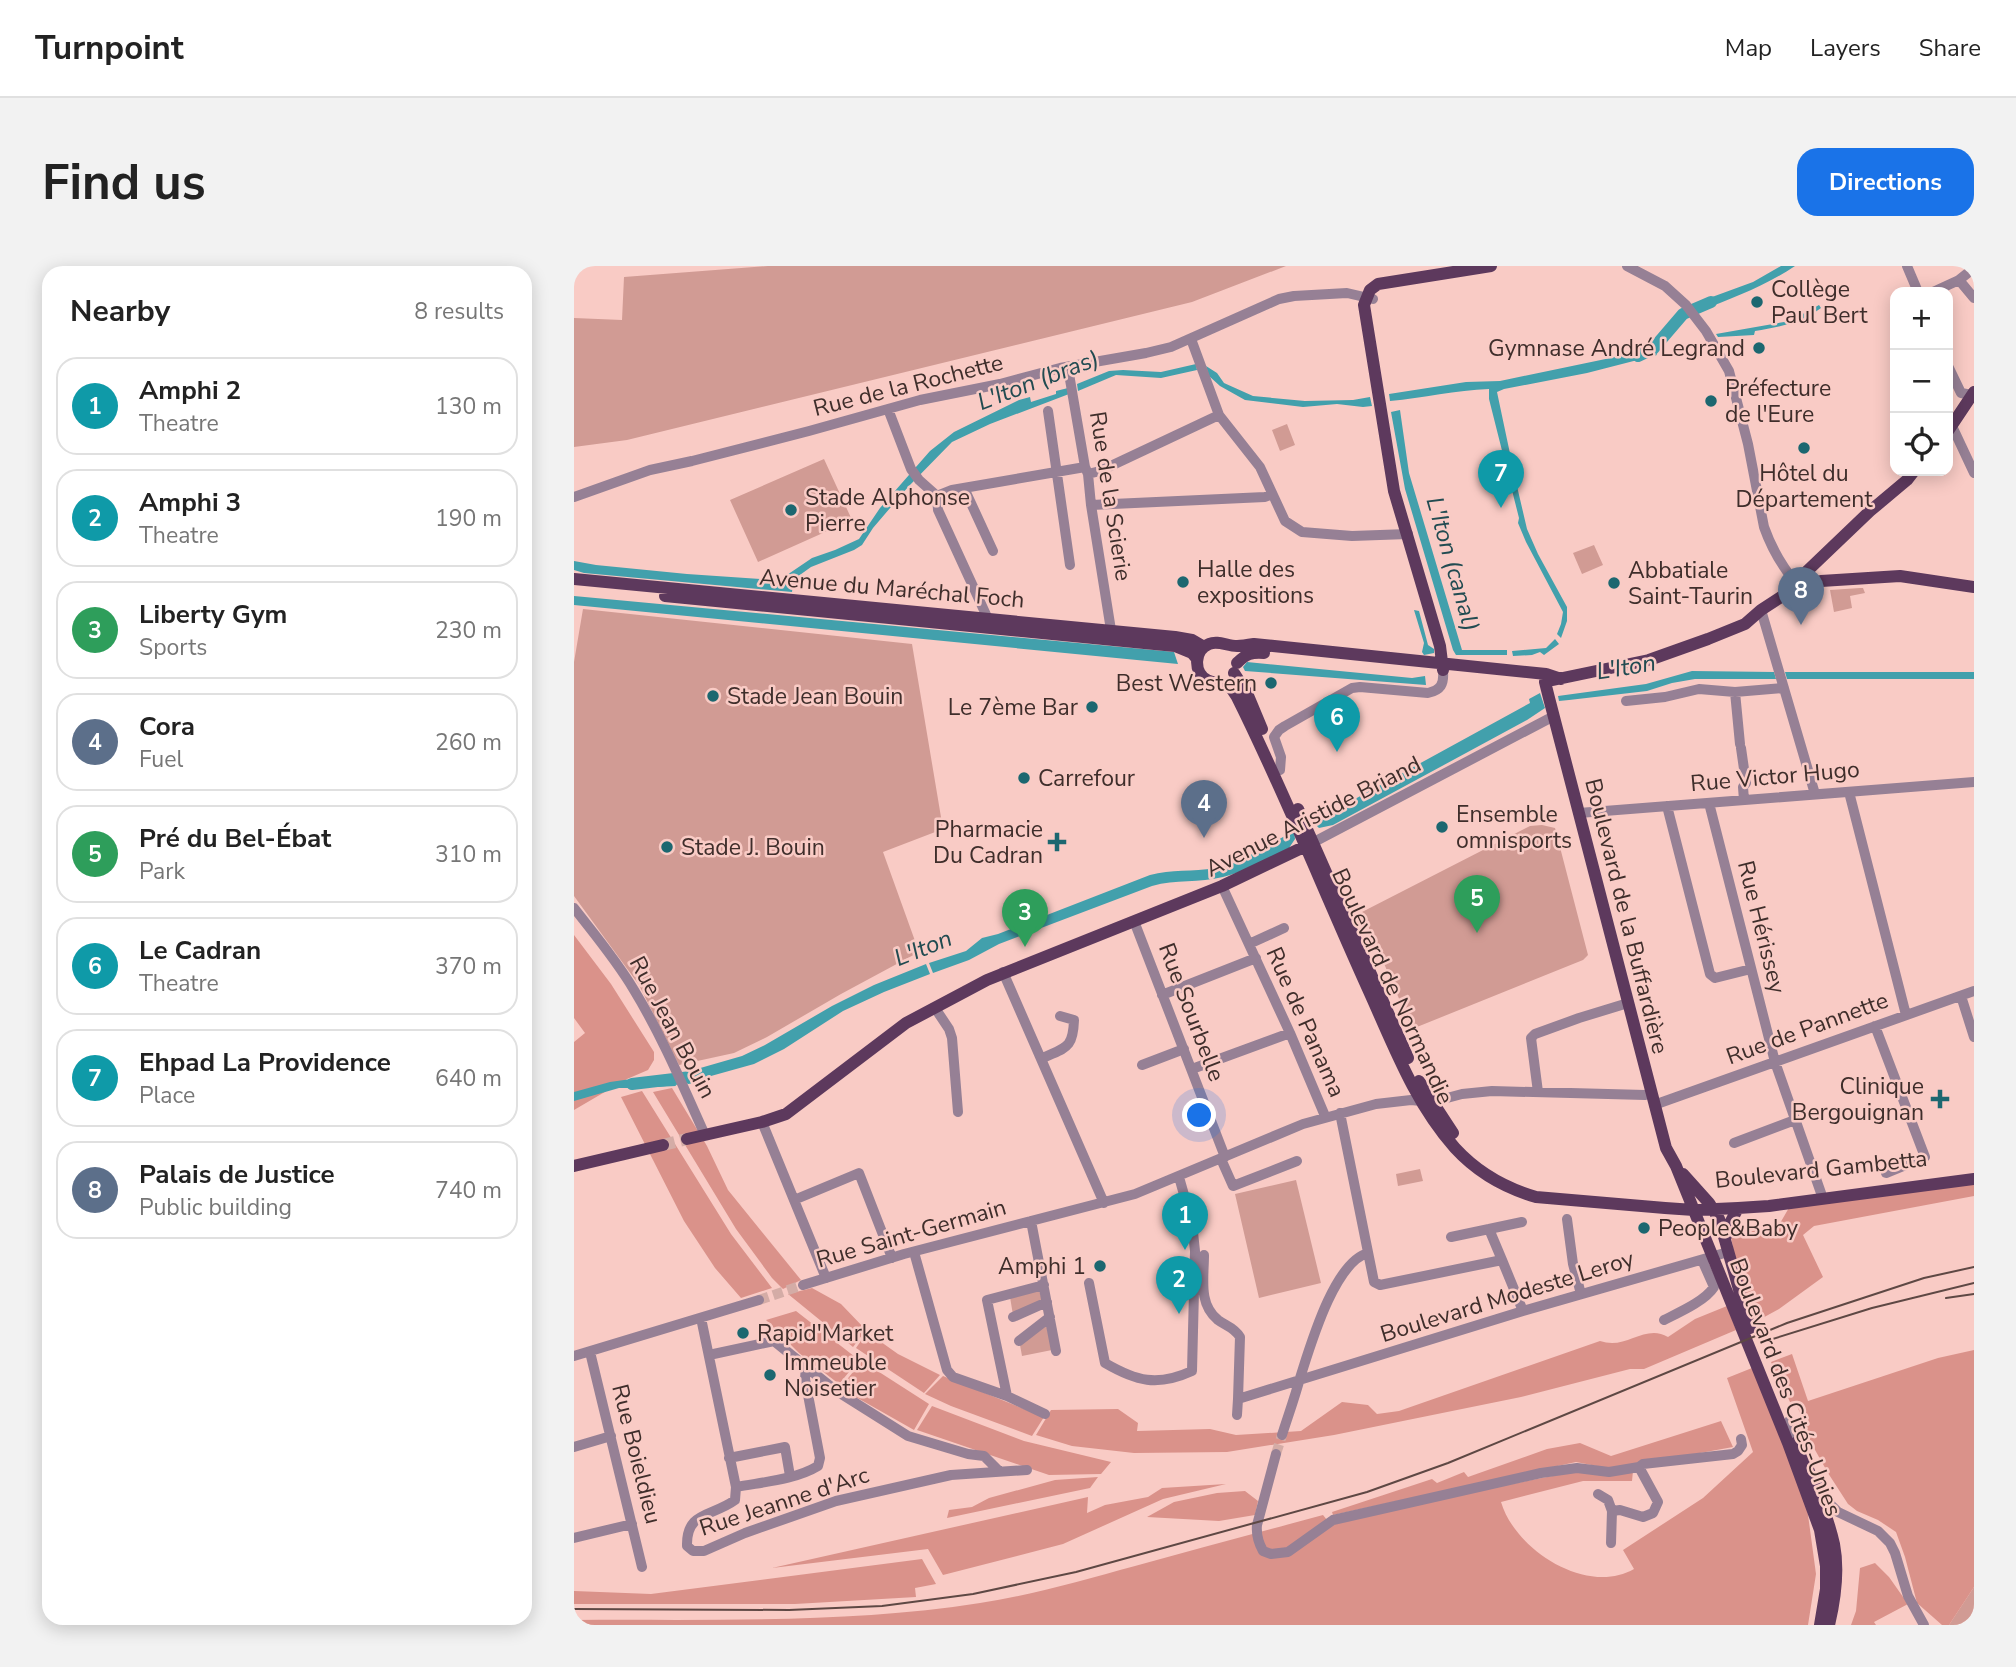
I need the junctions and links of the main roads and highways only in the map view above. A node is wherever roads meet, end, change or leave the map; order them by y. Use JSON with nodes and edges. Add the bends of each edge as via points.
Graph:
{"nodes":[{"id":1,"x":1491,"y":266,"type":"edge"},
{"id":2,"x":1973,"y":393,"type":"edge"},
{"id":3,"x":1953,"y":423,"type":"edge"},
{"id":4,"x":1910,"y":476,"type":"edge"},
{"id":5,"x":1812,"y":567,"type":"junction"},
{"id":6,"x":574,"y":579,"type":"edge"},
{"id":7,"x":1821,"y":581,"type":"junction"},
{"id":8,"x":1797,"y":586,"type":"junction"},
{"id":9,"x":574,"y":587,"type":"edge"},
{"id":10,"x":1974,"y":587,"type":"edge"},
{"id":11,"x":1225,"y":644,"type":"junction"},
{"id":12,"x":1204,"y":647,"type":"junction"},
{"id":13,"x":1197,"y":659,"type":"junction"},
{"id":14,"x":1235,"y":668,"type":"junction"},
{"id":15,"x":1443,"y":668,"type":"junction"},
{"id":16,"x":1545,"y":678,"type":"junction"},
{"id":17,"x":1215,"y":682,"type":"junction"},
{"id":18,"x":1309,"y":845,"type":"junction"},
{"id":19,"x":687,"y":1139,"type":"tunnel mouth"},
{"id":20,"x":663,"y":1145,"type":"tunnel mouth"},
{"id":21,"x":574,"y":1166,"type":"edge"},
{"id":22,"x":1676,"y":1166,"type":"junction"},
{"id":23,"x":1974,"y":1173,"type":"edge"},
{"id":24,"x":1974,"y":1179,"type":"edge"},
{"id":25,"x":1668,"y":1205,"type":"joint"},
{"id":26,"x":1711,"y":1206,"type":"junction"},
{"id":27,"x":1738,"y":1208,"type":"junction"},
{"id":28,"x":1694,"y":1210,"type":"junction"},
{"id":29,"x":1725,"y":1239,"type":"junction"},
{"id":30,"x":1820,"y":1625,"type":"edge"},
{"id":31,"x":1829,"y":1625,"type":"edge"}],
"edges":[{"from":1,"to":15,"type":"main road","via":[[1378,284],[1370,290],[1379,395],[1394,491]]},
{"from":2,"to":3,"type":"main road"},
{"from":4,"to":5,"type":"main road"},
{"from":5,"to":7,"type":"main road","via":[[1812,574]]},
{"from":5,"to":8,"type":"main road"},
{"from":6,"to":12,"type":"main road","name":"Avenue du Maréchal Foch","via":[[1175,636]]},
{"from":7,"to":8,"type":"main road"},
{"from":7,"to":10,"type":"main road","via":[[1900,576]]},
{"from":8,"to":16,"type":"main road","via":[[1745,624],[1669,654],[1561,679]]},
{"from":9,"to":13,"type":"main road","name":"Avenue du Maréchal Foch","via":[[1175,646]]},
{"from":11,"to":12,"type":"main road"},
{"from":11,"to":14,"type":"main road","via":[[1234,652]]},
{"from":11,"to":15,"type":"main road"},
{"from":12,"to":13,"type":"main road"},
{"from":13,"to":17,"type":"main road","via":[[1202,676]]},
{"from":14,"to":15,"type":"main road","via":[[1253,652]]},
{"from":14,"to":17,"type":"main road","via":[[1226,680]]},
{"from":14,"to":18,"type":"main road","name":"Boulevard de Normandie"},
{"from":15,"to":16,"type":"main road"},
{"from":16,"to":22,"type":"main road","name":"Boulevard de la Buffardière","via":[[1549,711],[1558,730],[1652,1099]]},
{"from":17,"to":18,"type":"main road","name":"Boulevard de Normandie","via":[[1229,685],[1237,697]]},
{"from":18,"to":19,"type":"main road","name":"Avenue Aristide Briand","via":[[1222,886],[1003,972],[906,1023],[786,1114]]},
{"from":18,"to":25,"type":"main road","name":"Boulevard de Normandie","via":[[1404,1069],[1466,1148],[1504,1177],[1532,1188]]},
{"from":20,"to":21,"type":"main road"},
{"from":22,"to":26,"type":"main road","name":"Boulevard de la Buffardière"},
{"from":22,"to":28,"type":"main road","name":"Boulevard de la Buffardière"},
{"from":23,"to":26,"type":"main road","name":"Boulevard Gambetta"},
{"from":24,"to":27,"type":"main road"},
{"from":25,"to":28,"type":"main road","name":"Boulevard Gambetta"},
{"from":26,"to":27,"type":"main road"},
{"from":26,"to":28,"type":"main road","name":"Boulevard Gambetta"},
{"from":26,"to":29,"type":"main road","name":"Boulevard des Cités-Unies"},
{"from":27,"to":29,"type":"main road"},
{"from":28,"to":30,"type":"main road","name":"Boulevard des Cités-Unies","via":[[1707,1258],[1788,1443],[1820,1530],[1826,1566]]},
{"from":29,"to":31,"type":"main road","name":"Boulevard des Cités-Unies","via":[[1747,1319],[1834,1546],[1836,1580]]}]}
